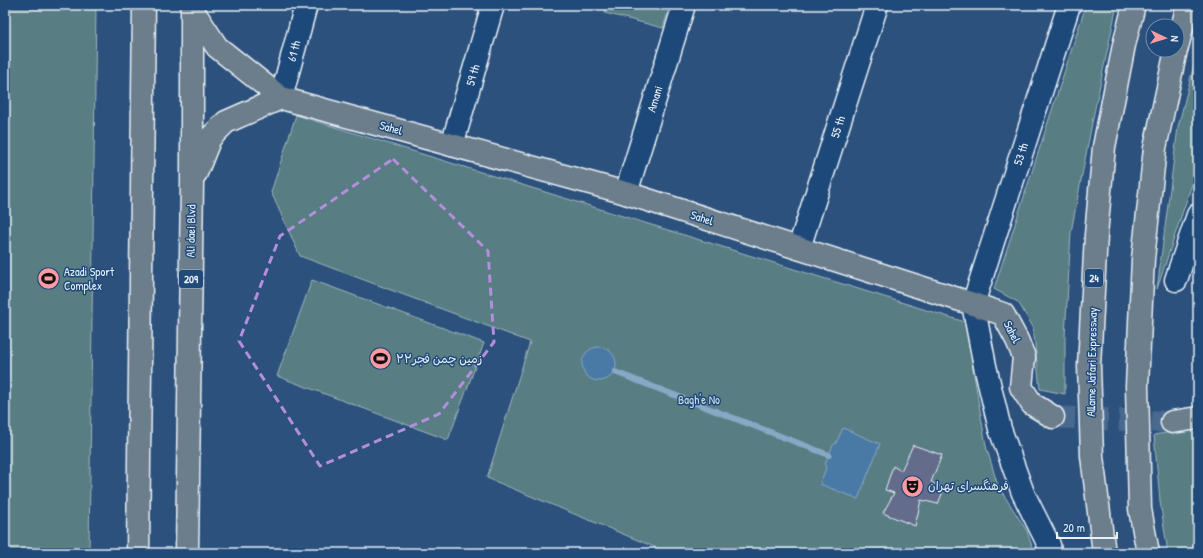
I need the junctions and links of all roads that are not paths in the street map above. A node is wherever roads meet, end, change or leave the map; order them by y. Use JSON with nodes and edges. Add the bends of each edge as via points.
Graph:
{"nodes":[{"id":1,"x":144,"y":5,"type":"edge"},
{"id":2,"x":306,"y":5,"type":"edge"},
{"id":3,"x":493,"y":5,"type":"edge"},
{"id":4,"x":684,"y":5,"type":"edge"},
{"id":5,"x":877,"y":5,"type":"edge"},
{"id":6,"x":1069,"y":5,"type":"edge"},
{"id":7,"x":1134,"y":5,"type":"edge"},
{"id":8,"x":1188,"y":5,"type":"edge"},
{"id":9,"x":192,"y":7,"type":"edge"},
{"id":10,"x":1185,"y":18,"type":"edge"},
{"id":11,"x":1174,"y":58,"type":"edge"},
{"id":12,"x":281,"y":98,"type":"junction"},
{"id":13,"x":452,"y":146,"type":"junction"},
{"id":14,"x":192,"y":182,"type":"junction"},
{"id":15,"x":626,"y":194,"type":"junction"},
{"id":16,"x":1198,"y":214,"type":"edge"},
{"id":17,"x":799,"y":248,"type":"junction"},
{"id":18,"x":1176,"y":280,"type":"dead end"},
{"id":19,"x":973,"y":304,"type":"junction"},
{"id":20,"x":1053,"y":417,"type":"tunnel mouth"},
{"id":21,"x":1198,"y":418,"type":"edge"},
{"id":22,"x":1172,"y":422,"type":"tunnel mouth"},
{"id":23,"x":138,"y":553,"type":"edge"},
{"id":24,"x":187,"y":553,"type":"edge"},
{"id":25,"x":1050,"y":553,"type":"edge"},
{"id":26,"x":1104,"y":553,"type":"edge"},
{"id":27,"x":1148,"y":553,"type":"edge"}],
"edges":[{"from":1,"to":23,"type":"main road"},
{"from":2,"to":12,"type":"street","name":"61 th"},
{"from":3,"to":13,"type":"street","name":"59 th"},
{"from":4,"to":15,"type":"street","name":"Amani"},
{"from":5,"to":17,"type":"street","name":"55 th"},
{"from":6,"to":19,"type":"street","name":"53 th"},
{"from":7,"to":26,"type":"main road","name":"Allame Jafari Expressway","number":"24","via":[[1104,147],[1094,266],[1089,366],[1092,456]]},
{"from":8,"to":10,"type":"main road"},
{"from":9,"to":12,"type":"main road","via":[[217,47]]},
{"from":9,"to":14,"type":"main road","name":"Ali daei Blvd","number":"209"},
{"from":11,"to":27,"type":"main road","via":[[1155,148],[1142,259],[1137,386],[1140,509]]},
{"from":12,"to":13,"type":"main road","name":"Sahel"},
{"from":12,"to":14,"type":"main road","via":[[226,122],[210,138]]},
{"from":13,"to":15,"type":"main road","name":"Sahel"},
{"from":14,"to":24,"type":"main road","name":"Ali daei Blvd","number":"209"},
{"from":15,"to":17,"type":"main road","name":"Sahel"},
{"from":16,"to":18,"type":"street"},
{"from":17,"to":19,"type":"main road","name":"Sahel"},
{"from":19,"to":20,"type":"main road","name":"Sahel","via":[[1003,314],[1018,340],[1024,357],[1021,386],[1032,404]]},
{"from":19,"to":25,"type":"street","via":[[1000,429],[1023,493],[1049,545]]},
{"from":21,"to":22,"type":"main road"}]}
